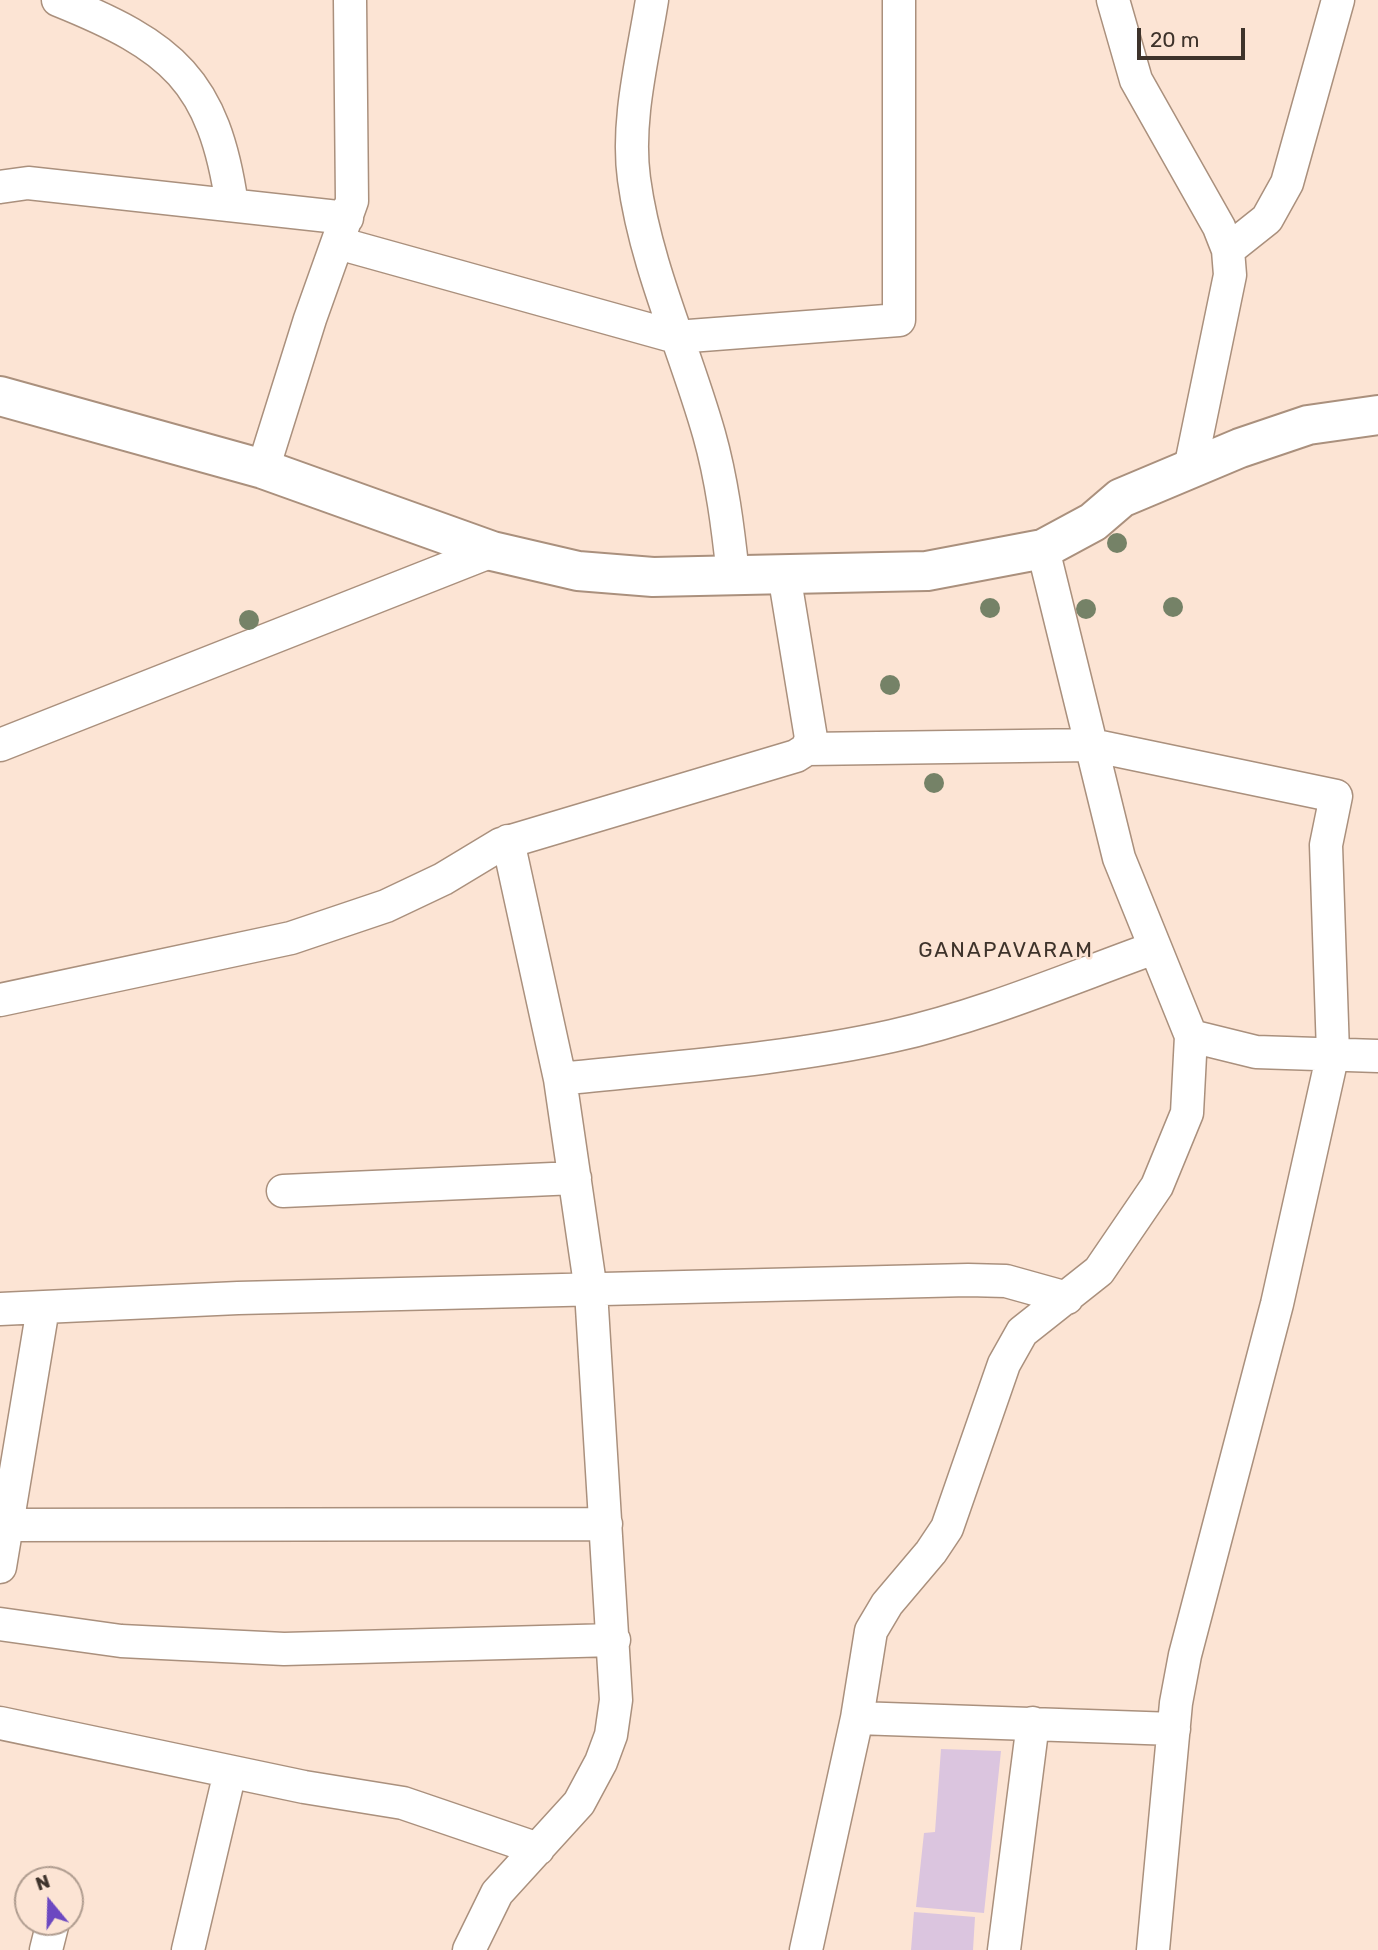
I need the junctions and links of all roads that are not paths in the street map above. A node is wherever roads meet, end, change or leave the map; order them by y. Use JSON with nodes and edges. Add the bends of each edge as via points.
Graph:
{"nodes":[{"id":1,"x":58,"y":0,"type":"edge"},
{"id":2,"x":350,"y":0,"type":"edge"},
{"id":3,"x":652,"y":0,"type":"edge"},
{"id":4,"x":899,"y":0,"type":"edge"},
{"id":5,"x":1113,"y":0,"type":"edge"},
{"id":6,"x":1338,"y":0,"type":"edge"},
{"id":7,"x":0,"y":187,"type":"edge"},
{"id":8,"x":232,"y":205,"type":"junction"},
{"id":9,"x":342,"y":231,"type":"junction"},
{"id":10,"x":1228,"y":250,"type":"junction"},
{"id":11,"x":676,"y":337,"type":"junction"},
{"id":12,"x":0,"y":396,"type":"edge"},
{"id":13,"x":1378,"y":415,"type":"edge"},
{"id":14,"x":263,"y":469,"type":"junction"},
{"id":15,"x":1190,"y":469,"type":"junction"},
{"id":16,"x":1043,"y":549,"type":"junction"},
{"id":17,"x":492,"y":551,"type":"junction"},
{"id":18,"x":784,"y":574,"type":"junction"},
{"id":19,"x":733,"y":575,"type":"junction"},
{"id":20,"x":0,"y":745,"type":"edge"},
{"id":21,"x":1091,"y":745,"type":"junction"},
{"id":22,"x":807,"y":749,"type":"junction"},
{"id":23,"x":508,"y":841,"type":"junction"},
{"id":24,"x":1154,"y":948,"type":"junction"},
{"id":25,"x":0,"y":1000,"type":"edge"},
{"id":26,"x":1191,"y":1036,"type":"junction"},
{"id":27,"x":1333,"y":1054,"type":"junction"},
{"id":28,"x":1378,"y":1056,"type":"edge"},
{"id":29,"x":560,"y":1079,"type":"junction"},
{"id":30,"x":575,"y":1178,"type":"junction"},
{"id":31,"x":283,"y":1191,"type":"dead end"},
{"id":32,"x":591,"y":1291,"type":"junction"},
{"id":33,"x":1067,"y":1298,"type":"junction"},
{"id":34,"x":43,"y":1308,"type":"junction"},
{"id":35,"x":0,"y":1309,"type":"edge"},
{"id":36,"x":606,"y":1524,"type":"junction"},
{"id":37,"x":7,"y":1525,"type":"junction"},
{"id":38,"x":0,"y":1567,"type":"edge"},
{"id":39,"x":0,"y":1624,"type":"edge"},
{"id":40,"x":614,"y":1640,"type":"junction"},
{"id":41,"x":857,"y":1718,"type":"junction"},
{"id":42,"x":0,"y":1723,"type":"edge"},
{"id":43,"x":1033,"y":1723,"type":"junction"},
{"id":44,"x":1174,"y":1729,"type":"junction"},
{"id":45,"x":230,"y":1772,"type":"junction"},
{"id":46,"x":538,"y":1849,"type":"junction"},
{"id":47,"x":188,"y":1950,"type":"edge"},
{"id":48,"x":469,"y":1950,"type":"edge"},
{"id":49,"x":806,"y":1950,"type":"edge"},
{"id":50,"x":1004,"y":1950,"type":"edge"},
{"id":51,"x":1153,"y":1950,"type":"edge"}],
"edges":[{"from":1,"to":8,"type":"street","via":[[152,45],[181,70],[208,113],[226,165]]},
{"from":2,"to":9,"type":"street","via":[[352,201]]},
{"from":3,"to":11,"type":"street","via":[[634,116],[633,178],[655,276]]},
{"from":4,"to":11,"type":"street","via":[[899,320]]},
{"from":5,"to":10,"type":"street","via":[[1136,80]]},
{"from":6,"to":10,"type":"street","via":[[1287,183],[1267,219]]},
{"from":7,"to":8,"type":"street","via":[[28,183]]},
{"from":8,"to":9,"type":"street"},
{"from":9,"to":11,"type":"street"},
{"from":9,"to":14,"type":"street"},
{"from":10,"to":15,"type":"street","via":[[1230,275]]},
{"from":11,"to":19,"type":"street","via":[[709,434],[726,506]]},
{"from":12,"to":14,"type":"street"},
{"from":13,"to":15,"type":"street","via":[[1308,425]]},
{"from":14,"to":17,"type":"street"},
{"from":15,"to":16,"type":"street","via":[[1121,498],[1093,522]]},
{"from":16,"to":18,"type":"street","via":[[927,572]]},
{"from":16,"to":21,"type":"street"},
{"from":17,"to":19,"type":"street","via":[[578,571],[653,577]]},
{"from":17,"to":20,"type":"street"},
{"from":18,"to":19,"type":"street"},
{"from":18,"to":22,"type":"street","via":[[811,738]]},
{"from":21,"to":22,"type":"street"},
{"from":21,"to":24,"type":"street","via":[[1119,858]]},
{"from":21,"to":27,"type":"street","via":[[1336,796],[1326,845]]},
{"from":22,"to":23,"type":"street"},
{"from":23,"to":25,"type":"street","via":[[386,906],[291,938]]},
{"from":23,"to":29,"type":"street"},
{"from":24,"to":26,"type":"street"},
{"from":24,"to":29,"type":"street","via":[[988,1008],[893,1036],[767,1056]]},
{"from":26,"to":27,"type":"street","via":[[1256,1052]]},
{"from":26,"to":33,"type":"street","via":[[1187,1113],[1157,1186],[1099,1271]]},
{"from":27,"to":28,"type":"street"},
{"from":27,"to":44,"type":"street","via":[[1277,1304],[1185,1655]]},
{"from":29,"to":30,"type":"street"},
{"from":30,"to":31,"type":"street"},
{"from":30,"to":32,"type":"street"},
{"from":32,"to":33,"type":"street","via":[[968,1280],[1006,1281]]},
{"from":32,"to":34,"type":"street","via":[[239,1298]]},
{"from":32,"to":36,"type":"street"},
{"from":33,"to":41,"type":"street","via":[[1022,1332],[1004,1364],[947,1528],[871,1631]]},
{"from":34,"to":35,"type":"street"},
{"from":34,"to":37,"type":"street"},
{"from":36,"to":37,"type":"street"},
{"from":36,"to":40,"type":"street"},
{"from":37,"to":38,"type":"street"},
{"from":39,"to":40,"type":"street","via":[[121,1641],[284,1649]]},
{"from":40,"to":46,"type":"street","via":[[617,1700],[611,1735],[579,1803]]},
{"from":41,"to":43,"type":"street"},
{"from":41,"to":49,"type":"street"},
{"from":42,"to":45,"type":"street"},
{"from":43,"to":44,"type":"street"},
{"from":43,"to":50,"type":"street"},
{"from":44,"to":51,"type":"street"},
{"from":45,"to":46,"type":"street","via":[[402,1803]]},
{"from":45,"to":47,"type":"street"},
{"from":46,"to":48,"type":"street","via":[[497,1893]]}]}
